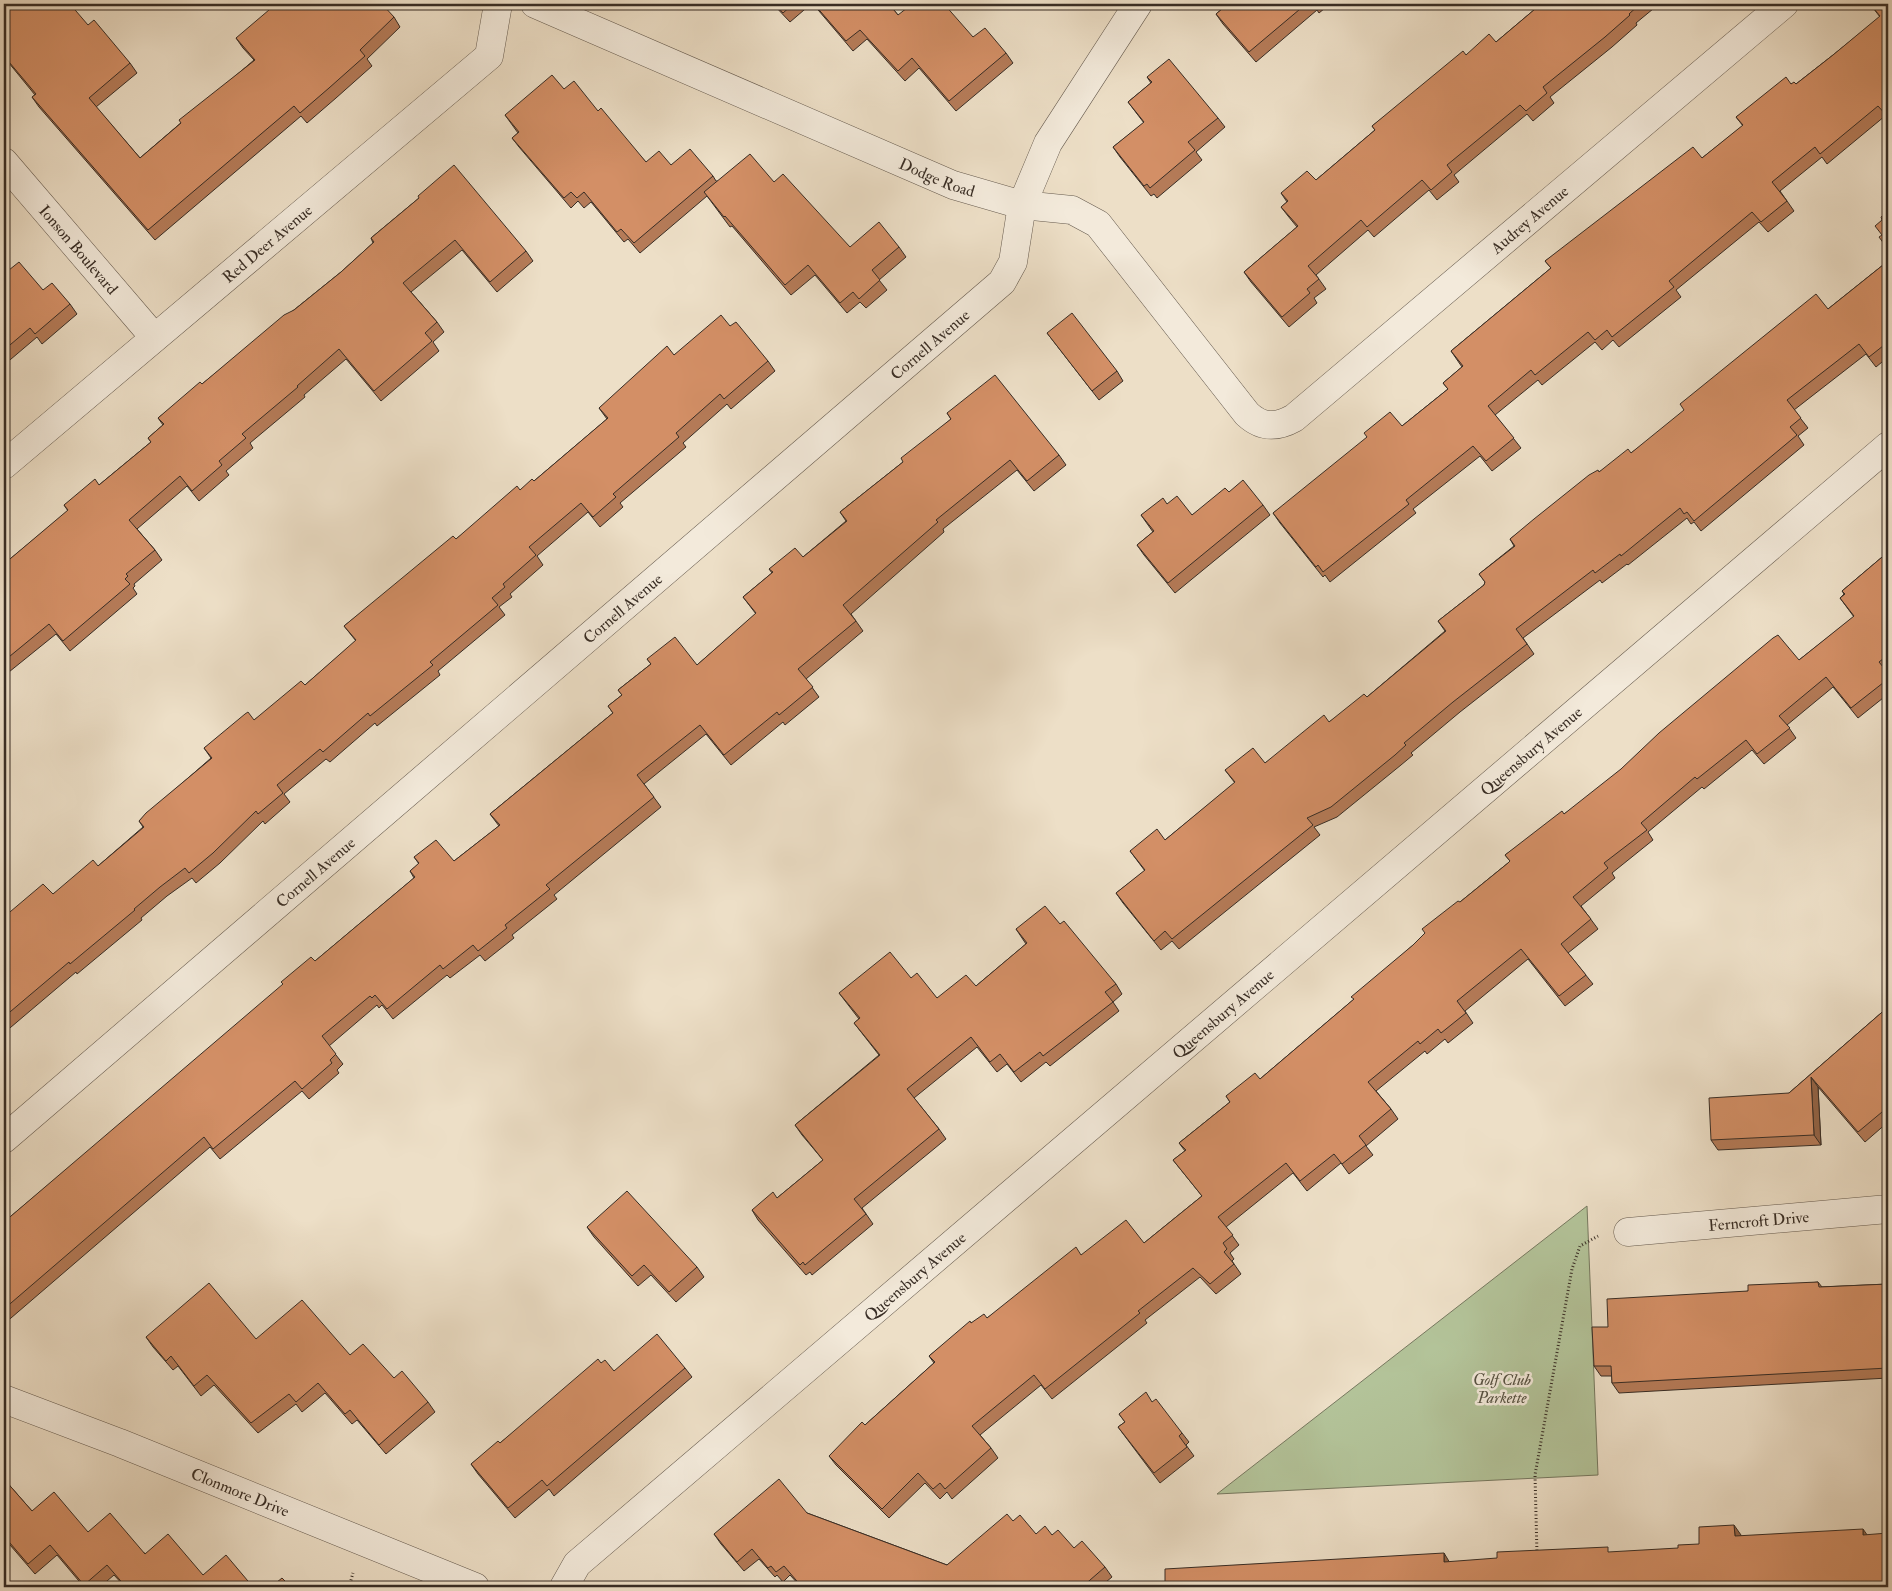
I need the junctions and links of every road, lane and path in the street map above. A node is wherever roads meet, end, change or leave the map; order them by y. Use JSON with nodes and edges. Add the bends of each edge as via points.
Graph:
{"nodes":[{"id":1,"x":498,"y":4,"type":"edge"},
{"id":2,"x":535,"y":4,"type":"edge"},
{"id":3,"x":1138,"y":4,"type":"edge"},
{"id":4,"x":1784,"y":4,"type":"edge"},
{"id":5,"x":4,"y":162,"type":"edge"},
{"id":6,"x":1022,"y":205,"type":"junction"},
{"id":7,"x":154,"y":337,"type":"junction"},
{"id":8,"x":1268,"y":426,"type":"joint"},
{"id":9,"x":1888,"y":446,"type":"edge"},
{"id":10,"x":4,"y":465,"type":"edge"},
{"id":11,"x":4,"y":1139,"type":"edge"},
{"id":12,"x":1888,"y":1209,"type":"edge"},
{"id":13,"x":1628,"y":1232,"type":"joint"},
{"id":14,"x":4,"y":1399,"type":"edge"},
{"id":15,"x":1537,"y":1559,"type":"edge"},
{"id":16,"x":353,"y":1573,"type":"dead end"},
{"id":17,"x":349,"y":1587,"type":"edge"},
{"id":18,"x":475,"y":1587,"type":"edge"},
{"id":19,"x":564,"y":1587,"type":"edge"}],
"edges":[{"from":1,"to":7,"type":"street","name":"Red Deer Avenue","via":[[489,56]]},
{"from":2,"to":6,"type":"street","name":"Dodge Road","via":[[953,185]]},
{"from":3,"to":6,"type":"street","name":"Cornell Avenue","via":[[1048,143]]},
{"from":4,"to":8,"type":"street","name":"Audrey Avenue","via":[[1294,418],[1281,425]]},
{"from":5,"to":7,"type":"street","name":"Ionson Boulevard"},
{"from":6,"to":8,"type":"street","name":"Dodge Road","via":[[1072,210],[1098,224],[1247,414],[1256,423]]},
{"from":6,"to":11,"type":"street","name":"Cornell Avenue","via":[[1013,262],[1002,282]]},
{"from":7,"to":10,"type":"street","name":"Red Deer Avenue"},
{"from":9,"to":19,"type":"street","name":"Queensbury Avenue","via":[[577,1564]]},
{"from":12,"to":13,"type":"street","name":"Ferncroft Drive"},
{"from":13,"to":15,"type":"path","via":[[1594,1237],[1581,1244],[1575,1257],[1535,1476]]},
{"from":14,"to":18,"type":"street","name":"Clonmore Drive"},
{"from":16,"to":17,"type":"path"}]}
